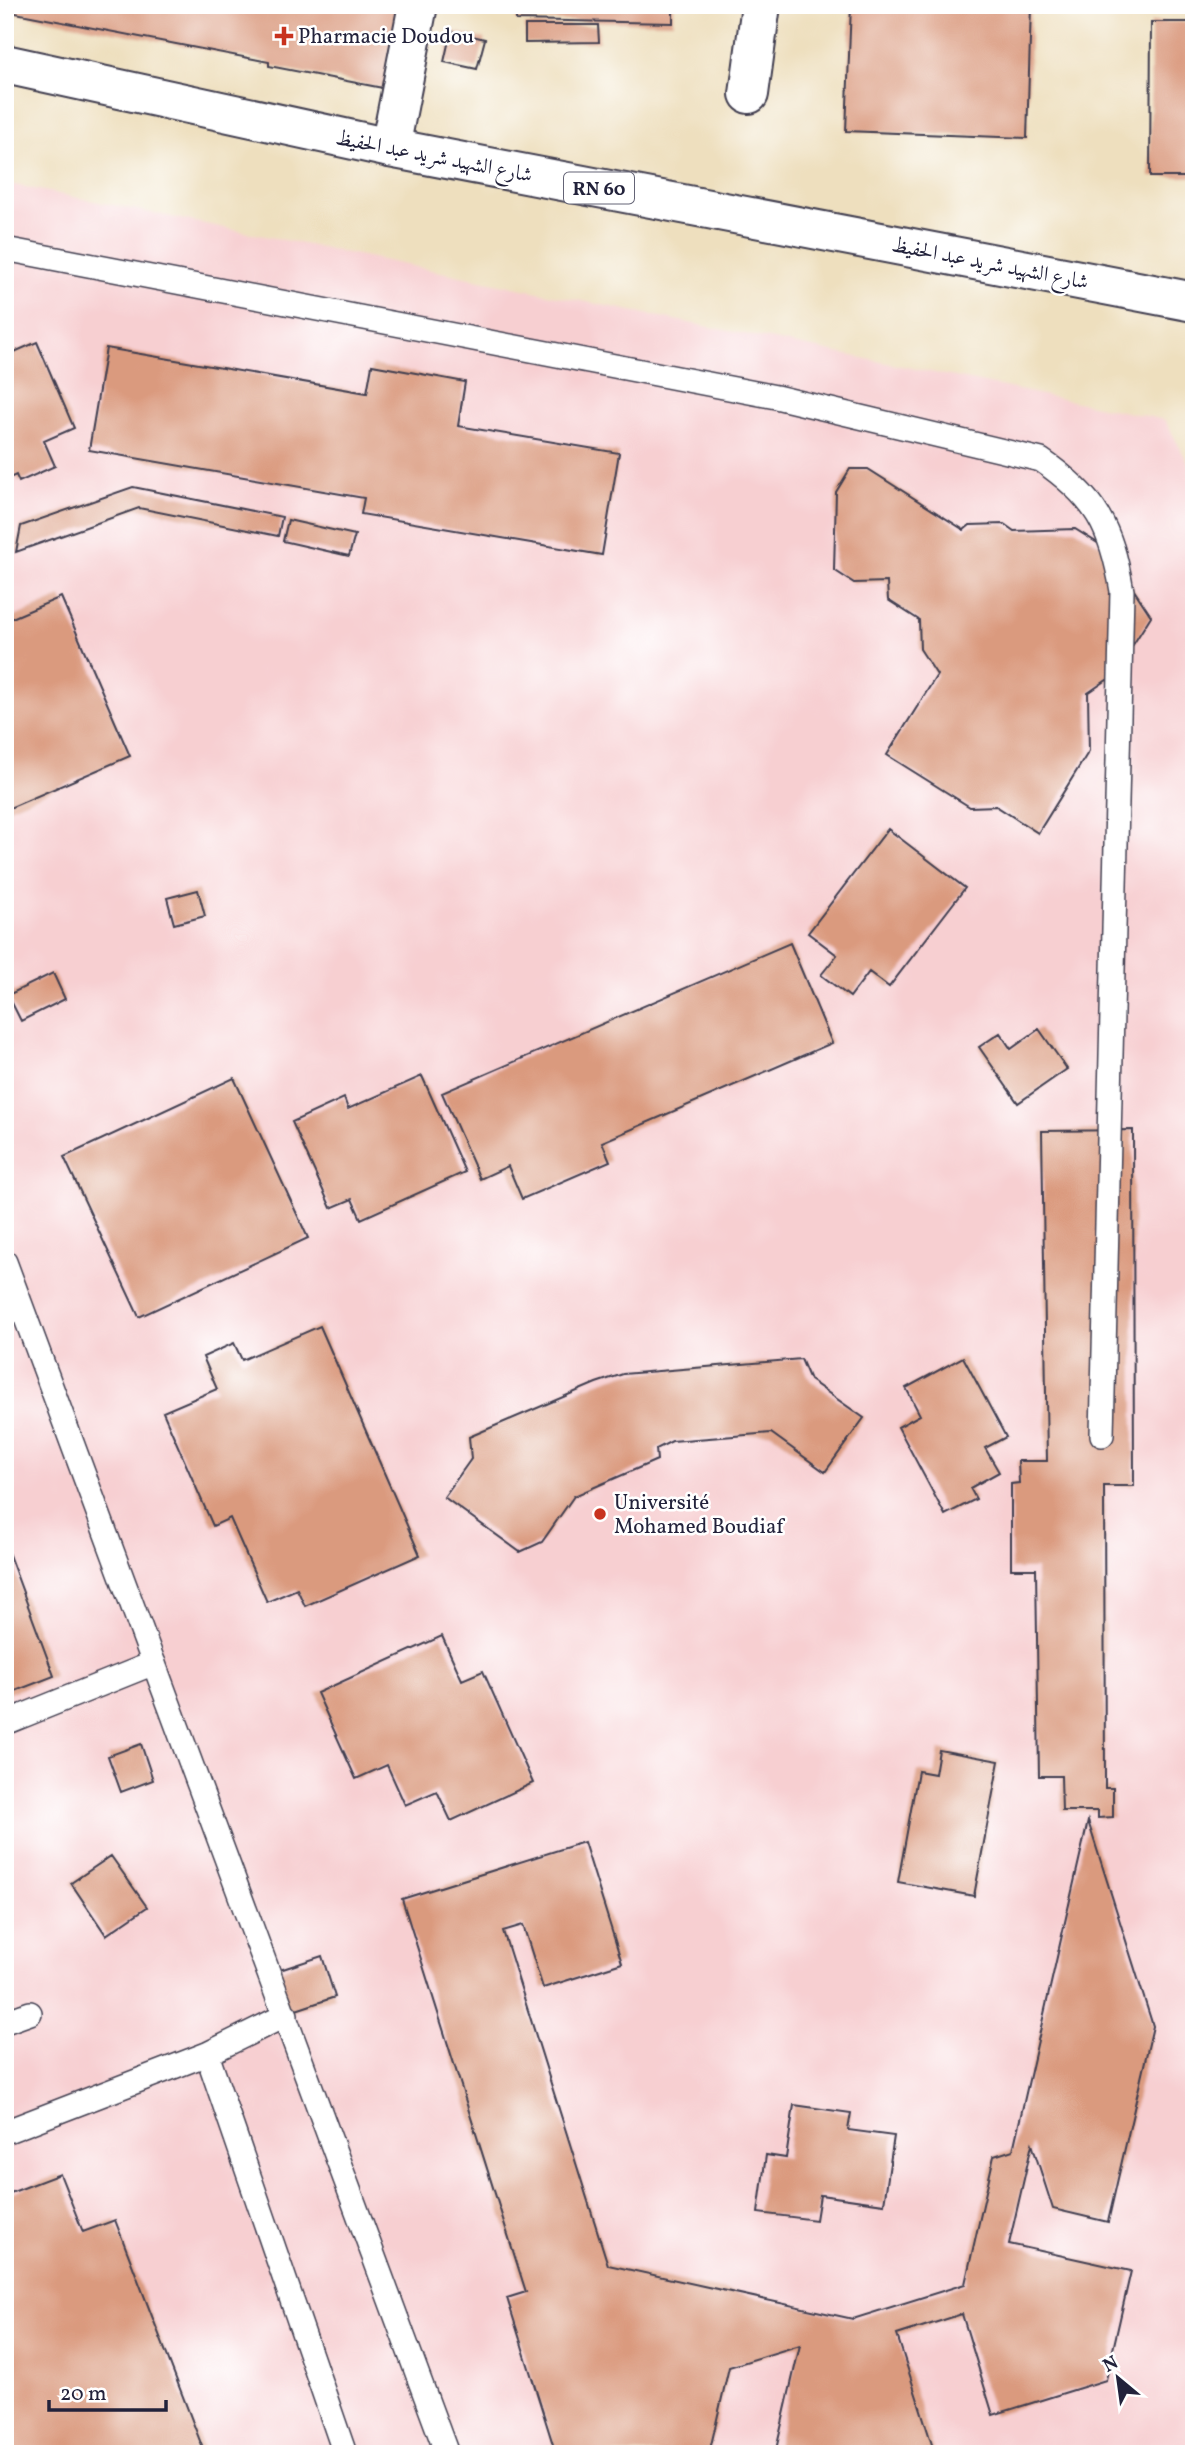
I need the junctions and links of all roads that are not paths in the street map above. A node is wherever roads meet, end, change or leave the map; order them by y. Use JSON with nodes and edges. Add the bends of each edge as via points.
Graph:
{"nodes":[{"id":1,"x":418,"y":5,"type":"edge"},
{"id":2,"x":761,"y":5,"type":"edge"},
{"id":3,"x":5,"y":64,"type":"edge"},
{"id":4,"x":749,"y":94,"type":"dead end"},
{"id":5,"x":390,"y":148,"type":"junction"},
{"id":6,"x":5,"y":249,"type":"edge"},
{"id":7,"x":1194,"y":302,"type":"edge"},
{"id":8,"x":5,"y":1262,"type":"edge"},
{"id":9,"x":1102,"y":1435,"type":"dead end"},
{"id":10,"x":154,"y":1663,"type":"junction"},
{"id":11,"x":5,"y":1723,"type":"edge"},
{"id":12,"x":30,"y":2013,"type":"dead end"},
{"id":13,"x":286,"y":2015,"type":"junction"},
{"id":14,"x":5,"y":2022,"type":"edge"},
{"id":15,"x":207,"y":2054,"type":"junction"},
{"id":16,"x":5,"y":2132,"type":"edge"},
{"id":17,"x":345,"y":2454,"type":"edge"},
{"id":18,"x":447,"y":2454,"type":"edge"}],
"edges":[{"from":1,"to":5,"type":"main road"},
{"from":2,"to":4,"type":"main road"},
{"from":3,"to":5,"type":"main road","name":"شارع الشهيد شريد عبد الحفيظ","number":"RN 60"},
{"from":5,"to":7,"type":"main road","name":"شارع الشهيد شريد عبد الحفيظ","number":"RN 60"},
{"from":6,"to":9,"type":"lane","via":[[776,397],[1041,460],[1074,483],[1110,539],[1122,591]]},
{"from":8,"to":10,"type":"lane"},
{"from":10,"to":11,"type":"lane"},
{"from":10,"to":13,"type":"lane"},
{"from":12,"to":14,"type":"lane"},
{"from":13,"to":15,"type":"lane"},
{"from":13,"to":18,"type":"lane"},
{"from":15,"to":16,"type":"lane"},
{"from":15,"to":17,"type":"lane"}]}
